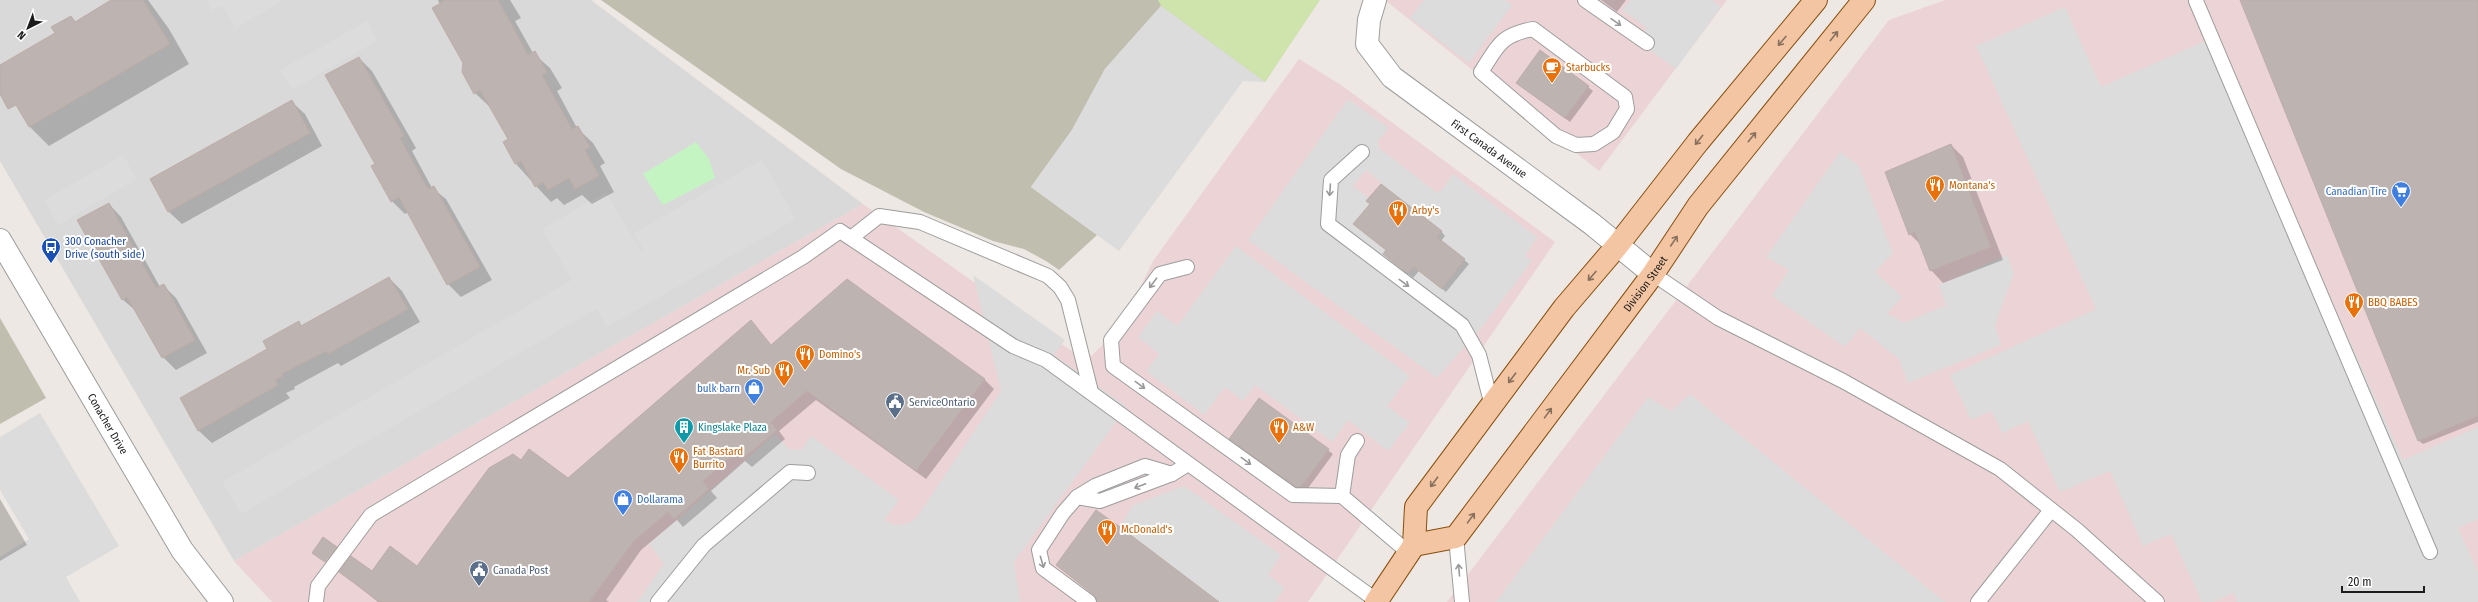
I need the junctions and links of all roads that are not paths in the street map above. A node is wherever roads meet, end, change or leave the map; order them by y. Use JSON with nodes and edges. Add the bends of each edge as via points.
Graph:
{"nodes":[{"id":1,"x":1375,"y":0,"type":"edge"},
{"id":2,"x":1585,"y":0,"type":"edge"},
{"id":3,"x":1816,"y":0,"type":"edge"},
{"id":4,"x":1864,"y":0,"type":"edge"},
{"id":5,"x":2196,"y":1,"type":"edge"},
{"id":6,"x":1647,"y":43,"type":"dead end"},
{"id":7,"x":1556,"y":136,"type":"joint"},
{"id":8,"x":1362,"y":152,"type":"dead end"},
{"id":9,"x":851,"y":238,"type":"junction"},
{"id":10,"x":0,"y":240,"type":"edge"},
{"id":11,"x":1617,"y":246,"type":"junction"},
{"id":12,"x":1186,"y":267,"type":"dead end"},
{"id":13,"x":1653,"y":274,"type":"junction"},
{"id":14,"x":1091,"y":392,"type":"junction"},
{"id":15,"x":1492,"y":406,"type":"junction"},
{"id":16,"x":1356,"y":441,"type":"dead end"},
{"id":17,"x":1188,"y":464,"type":"junction"},
{"id":18,"x":808,"y":473,"type":"dead end"},
{"id":19,"x":1342,"y":496,"type":"junction"},
{"id":20,"x":2051,"y":510,"type":"junction"},
{"id":21,"x":1456,"y":537,"type":"junction"},
{"id":22,"x":1412,"y":549,"type":"junction"},
{"id":23,"x":2430,"y":552,"type":"dead end"},
{"id":24,"x":1377,"y":601,"type":"edge"},
{"id":25,"x":222,"y":602,"type":"edge"},
{"id":26,"x":316,"y":602,"type":"edge"},
{"id":27,"x":658,"y":602,"type":"edge"},
{"id":28,"x":1089,"y":602,"type":"edge"},
{"id":29,"x":1462,"y":602,"type":"edge"},
{"id":30,"x":1978,"y":602,"type":"edge"},
{"id":31,"x":2157,"y":602,"type":"edge"}],
"edges":[{"from":1,"to":11,"type":"street","name":"First Canada Avenue","via":[[1368,20],[1367,44],[1392,77],[1592,224]]},
{"from":2,"to":6,"type":"lane","one_way":true},
{"from":3,"to":11,"type":"main road","one_way":true,"via":[[1698,142]]},
{"from":13,"to":4,"type":"main road","name":"Division Street","one_way":true,"via":[[1712,188]]},
{"from":5,"to":23,"type":"lane"},
{"from":7,"to":7,"type":"lane","via":[[1576,145],[1594,144],[1613,132],[1628,109],[1625,97],[1533,30],[1514,33],[1501,41],[1481,72]]},
{"from":8,"to":15,"type":"lane","one_way":true,"via":[[1330,180],[1328,224],[1462,325],[1479,355]]},
{"from":9,"to":14,"type":"lane","via":[[1013,346],[1046,360]]},
{"from":9,"to":14,"type":"lane","via":[[879,216],[920,222],[1048,276],[1060,287],[1068,300]]},
{"from":9,"to":26,"type":"lane","via":[[840,231],[803,258],[371,515],[318,586]]},
{"from":10,"to":25,"type":"street","name":"Conacher Drive","via":[[182,550]]},
{"from":11,"to":13,"type":"street","name":"First Canada Avenue"},
{"from":11,"to":15,"type":"main road","one_way":true,"via":[[1564,308]]},
{"from":12,"to":19,"type":"lane","one_way":true,"via":[[1160,274],[1111,340],[1113,366],[1293,495]]},
{"from":13,"to":20,"type":"lane","via":[[1718,318],[1843,381],[2000,469]]},
{"from":21,"to":13,"type":"main road","name":"Division Street","one_way":true},
{"from":14,"to":17,"type":"lane"},
{"from":15,"to":22,"type":"main road","one_way":true,"via":[[1416,507]]},
{"from":16,"to":19,"type":"lane","via":[[1348,456]]},
{"from":17,"to":24,"type":"lane"},
{"from":17,"to":28,"type":"lane","one_way":true,"via":[[1172,474],[1100,501],[1078,497],[1063,513],[1039,550],[1044,568]]},
{"from":18,"to":27,"type":"lane","via":[[790,472],[719,532],[704,545]]},
{"from":19,"to":22,"type":"lane"},
{"from":20,"to":30,"type":"lane"},
{"from":20,"to":31,"type":"lane"},
{"from":21,"to":22,"type":"main road"},
{"from":29,"to":21,"type":"lane","one_way":true},
{"from":22,"to":24,"type":"main road"}]}
